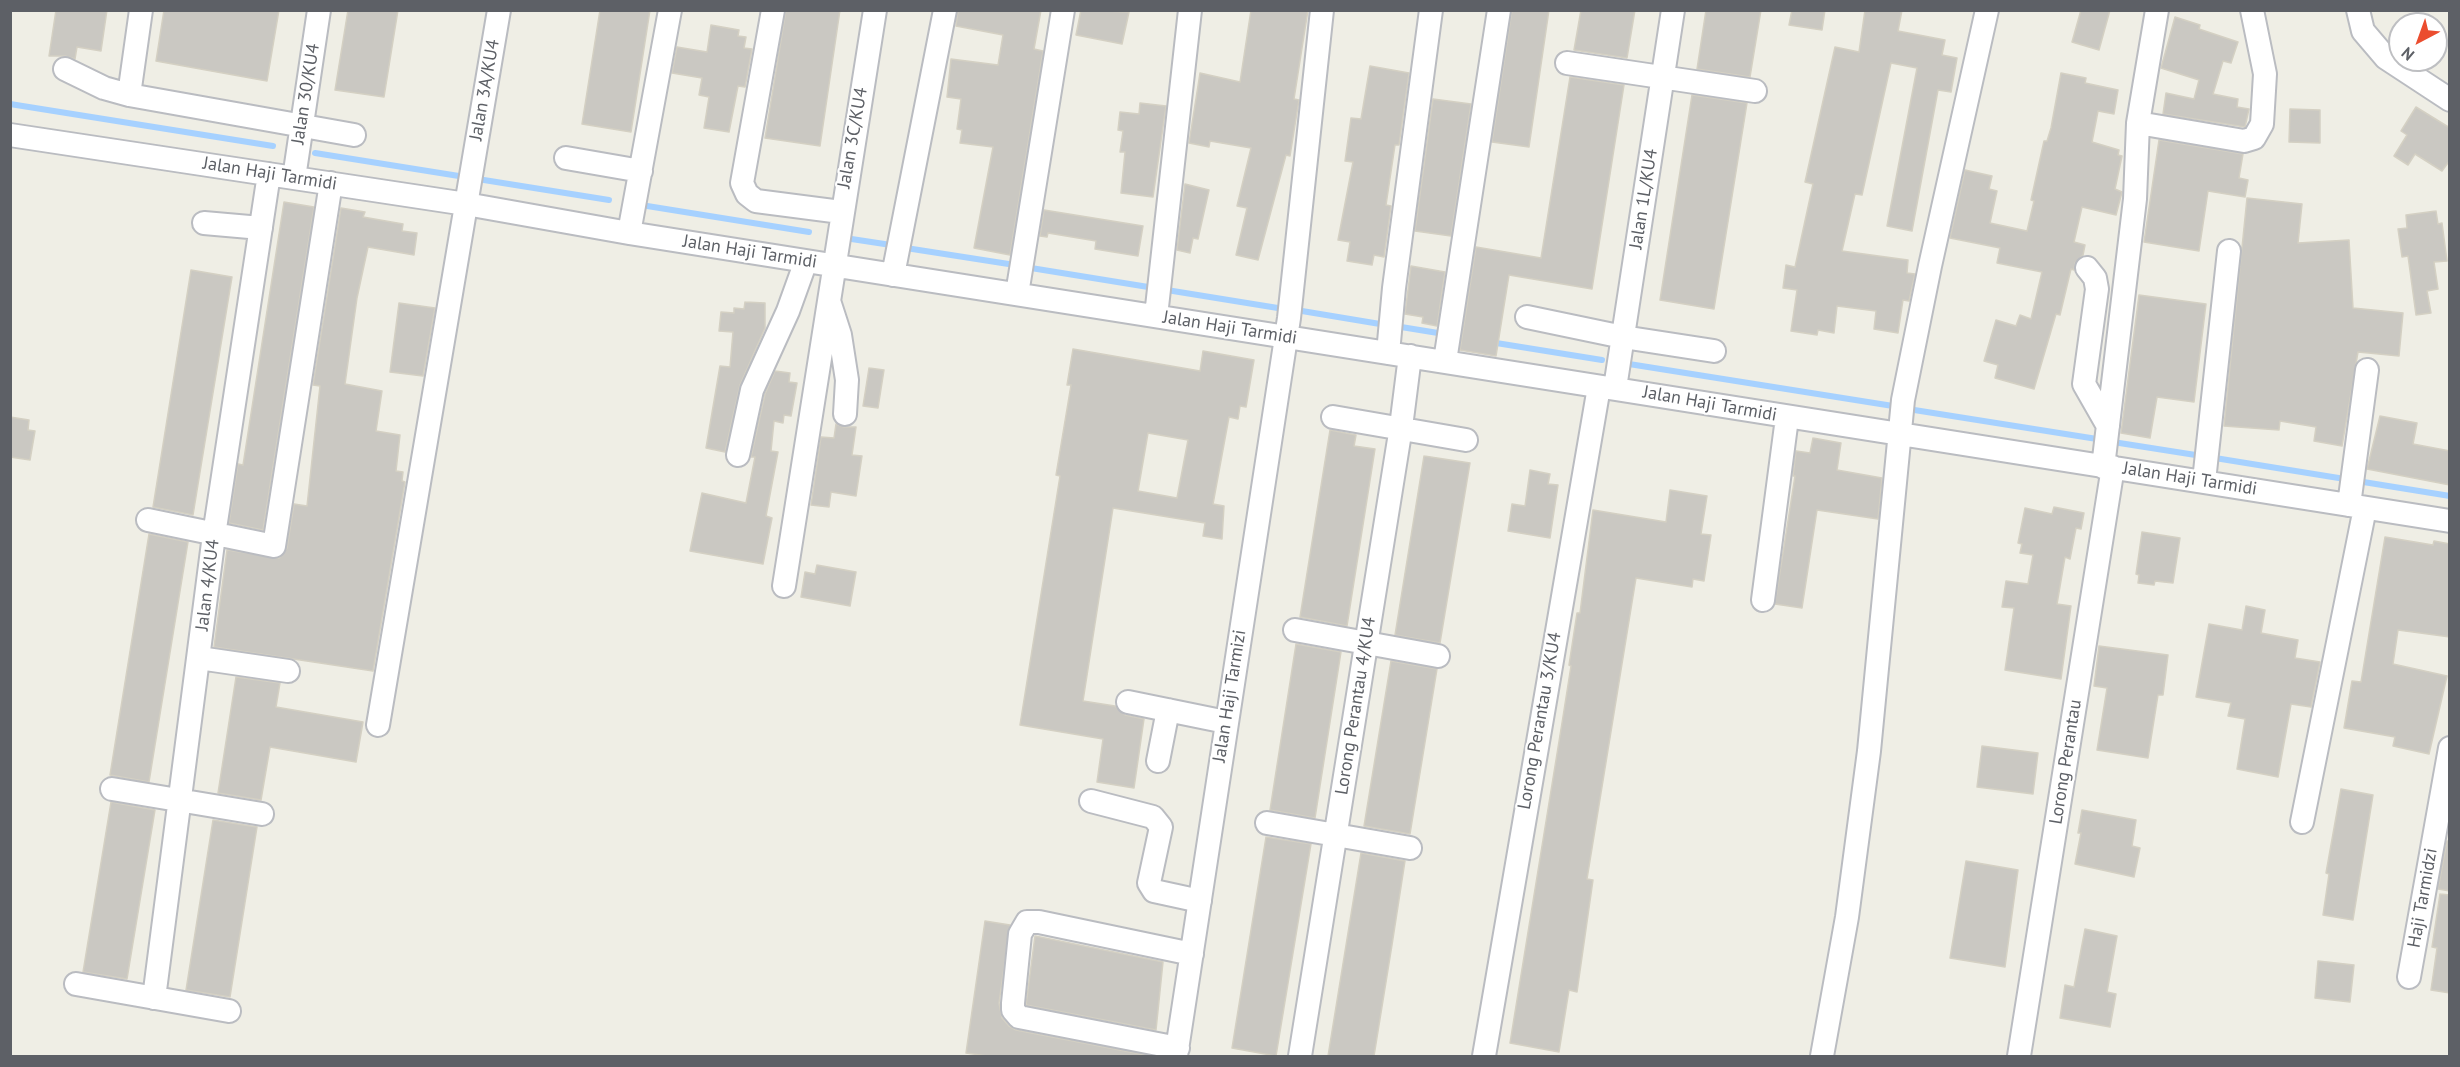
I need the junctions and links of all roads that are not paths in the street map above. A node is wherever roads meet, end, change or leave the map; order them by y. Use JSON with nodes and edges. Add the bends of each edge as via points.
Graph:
{"nodes":[{"id":1,"x":141,"y":10,"type":"edge"},
{"id":2,"x":319,"y":10,"type":"edge"},
{"id":3,"x":499,"y":10,"type":"edge"},
{"id":4,"x":670,"y":10,"type":"edge"},
{"id":5,"x":773,"y":10,"type":"edge"},
{"id":6,"x":875,"y":10,"type":"edge"},
{"id":7,"x":945,"y":10,"type":"edge"},
{"id":8,"x":1064,"y":10,"type":"edge"},
{"id":9,"x":1190,"y":10,"type":"edge"},
{"id":10,"x":1322,"y":10,"type":"edge"},
{"id":11,"x":1431,"y":10,"type":"edge"},
{"id":12,"x":1499,"y":10,"type":"edge"},
{"id":13,"x":1673,"y":10,"type":"edge"},
{"id":14,"x":1987,"y":10,"type":"edge"},
{"id":15,"x":2157,"y":10,"type":"edge"},
{"id":16,"x":2252,"y":10,"type":"edge"},
{"id":17,"x":2358,"y":10,"type":"edge"},
{"id":18,"x":1567,"y":63,"type":"dead end"},
{"id":19,"x":65,"y":69,"type":"dead end"},
{"id":20,"x":1663,"y":77,"type":"junction"},
{"id":21,"x":1755,"y":91,"type":"dead end"},
{"id":22,"x":129,"y":95,"type":"junction"},
{"id":23,"x":2450,"y":100,"type":"edge"},
{"id":24,"x":2138,"y":123,"type":"junction"},
{"id":25,"x":300,"y":126,"type":"junction"},
{"id":26,"x":10,"y":135,"type":"edge"},
{"id":27,"x":354,"y":135,"type":"dead end"},
{"id":28,"x":566,"y":158,"type":"dead end"},
{"id":29,"x":641,"y":171,"type":"junction"},
{"id":30,"x":269,"y":174,"type":"junction"},
{"id":31,"x":294,"y":178,"type":"junction"},
{"id":32,"x":330,"y":183,"type":"junction"},
{"id":33,"x":469,"y":187,"type":"junction"},
{"id":34,"x":841,"y":212,"type":"junction"},
{"id":35,"x":204,"y":223,"type":"dead end"},
{"id":36,"x":261,"y":228,"type":"junction"},
{"id":37,"x":629,"y":233,"type":"junction"},
{"id":38,"x":2229,"y":251,"type":"dead end"},
{"id":39,"x":806,"y":261,"type":"junction"},
{"id":40,"x":835,"y":265,"type":"junction"},
{"id":41,"x":2087,"y":268,"type":"dead end"},
{"id":42,"x":893,"y":274,"type":"junction"},
{"id":43,"x":1017,"y":294,"type":"junction"},
{"id":44,"x":828,"y":298,"type":"junction"},
{"id":45,"x":1157,"y":307,"type":"junction"},
{"id":46,"x":1527,"y":317,"type":"dead end"},
{"id":47,"x":1284,"y":336,"type":"junction"},
{"id":48,"x":1623,"y":337,"type":"junction"},
{"id":49,"x":1713,"y":351,"type":"dead end"},
{"id":50,"x":1399,"y":354,"type":"junction"},
{"id":51,"x":1445,"y":362,"type":"junction"},
{"id":52,"x":2367,"y":370,"type":"dead end"},
{"id":53,"x":1607,"y":387,"type":"junction"},
{"id":54,"x":845,"y":414,"type":"dead end"},
{"id":55,"x":1333,"y":417,"type":"dead end"},
{"id":56,"x":1787,"y":418,"type":"junction"},
{"id":57,"x":2108,"y":426,"type":"junction"},
{"id":58,"x":1401,"y":427,"type":"junction"},
{"id":59,"x":1900,"y":433,"type":"junction"},
{"id":60,"x":1466,"y":440,"type":"dead end"},
{"id":61,"x":738,"y":455,"type":"dead end"},
{"id":62,"x":2107,"y":462,"type":"junction"},
{"id":63,"x":2204,"y":481,"type":"junction"},
{"id":64,"x":2355,"y":501,"type":"junction"},
{"id":65,"x":148,"y":520,"type":"dead end"},
{"id":66,"x":2450,"y":521,"type":"edge"},
{"id":67,"x":214,"y":535,"type":"junction"},
{"id":68,"x":784,"y":585,"type":"dead end"},
{"id":69,"x":1763,"y":600,"type":"dead end"},
{"id":70,"x":1295,"y":630,"type":"dead end"},
{"id":71,"x":1366,"y":643,"type":"junction"},
{"id":72,"x":1438,"y":656,"type":"dead end"},
{"id":73,"x":199,"y":658,"type":"junction"},
{"id":74,"x":288,"y":671,"type":"dead end"},
{"id":75,"x":1128,"y":702,"type":"dead end"},
{"id":76,"x":1168,"y":710,"type":"junction"},
{"id":77,"x":1226,"y":722,"type":"junction"},
{"id":78,"x":378,"y":724,"type":"dead end"},
{"id":79,"x":2450,"y":748,"type":"edge"},
{"id":80,"x":1158,"y":761,"type":"dead end"},
{"id":81,"x":112,"y":789,"type":"dead end"},
{"id":82,"x":181,"y":800,"type":"junction"},
{"id":83,"x":1091,"y":801,"type":"dead end"},
{"id":84,"x":262,"y":814,"type":"dead end"},
{"id":85,"x":2302,"y":822,"type":"dead end"},
{"id":86,"x":1267,"y":823,"type":"dead end"},
{"id":87,"x":1335,"y":836,"type":"junction"},
{"id":88,"x":1410,"y":848,"type":"dead end"},
{"id":89,"x":1200,"y":901,"type":"junction"},
{"id":90,"x":1192,"y":954,"type":"junction"},
{"id":91,"x":2409,"y":977,"type":"dead end"},
{"id":92,"x":76,"y":984,"type":"dead end"},
{"id":93,"x":154,"y":998,"type":"junction"},
{"id":94,"x":229,"y":1011,"type":"dead end"},
{"id":95,"x":1177,"y":1052,"type":"edge"},
{"id":96,"x":1300,"y":1056,"type":"edge"},
{"id":97,"x":1484,"y":1056,"type":"edge"},
{"id":98,"x":1822,"y":1056,"type":"edge"},
{"id":99,"x":2019,"y":1056,"type":"edge"}],
"edges":[{"from":1,"to":22,"type":"street"},
{"from":2,"to":25,"type":"street","name":"Jalan 30/KU4"},
{"from":3,"to":33,"type":"street","name":"Jalan 3A/KU4"},
{"from":4,"to":29,"type":"street"},
{"from":5,"to":34,"type":"street","via":[[742,183],[756,201]]},
{"from":6,"to":34,"type":"street","name":"Jalan 3C/KU4"},
{"from":7,"to":42,"type":"street"},
{"from":8,"to":43,"type":"street"},
{"from":9,"to":45,"type":"street"},
{"from":10,"to":47,"type":"street","name":"Jalan Haji Tarmizi","via":[[1295,274]]},
{"from":11,"to":50,"type":"street","name":"Lorong Perantau 4/KU4","via":[[1394,288]]},
{"from":12,"to":51,"type":"street"},
{"from":13,"to":20,"type":"street","name":"Jalan 1L/KU4"},
{"from":14,"to":59,"type":"street","via":[[1930,266]]},
{"from":15,"to":24,"type":"street","name":"Lorong Perantau"},
{"from":16,"to":24,"type":"street","via":[[2265,74],[2262,124],[2254,138],[2244,141]]},
{"from":17,"to":23,"type":"street","via":[[2363,31],[2386,57]]},
{"from":18,"to":20,"type":"street"},
{"from":19,"to":22,"type":"street"},
{"from":20,"to":21,"type":"street"},
{"from":20,"to":48,"type":"street","name":"Jalan 1L/KU4"},
{"from":22,"to":25,"type":"street"},
{"from":24,"to":57,"type":"street","name":"Lorong Perantau","via":[[2135,199]]},
{"from":25,"to":27,"type":"street"},
{"from":25,"to":31,"type":"street","name":"Jalan 30/KU4"},
{"from":26,"to":30,"type":"street","name":"Jalan Haji Tarmidi"},
{"from":28,"to":29,"type":"street"},
{"from":29,"to":37,"type":"street"},
{"from":30,"to":31,"type":"street","name":"Jalan Haji Tarmidi"},
{"from":30,"to":36,"type":"street","name":"Jalan 4/KU4"},
{"from":31,"to":32,"type":"street","name":"Jalan Haji Tarmidi"},
{"from":32,"to":33,"type":"street","name":"Jalan Haji Tarmidi"},
{"from":32,"to":67,"type":"street","via":[[274,546]]},
{"from":33,"to":37,"type":"street","name":"Jalan Haji Tarmidi"},
{"from":33,"to":78,"type":"street","name":"Jalan 3A/KU4"},
{"from":34,"to":40,"type":"street","name":"Jalan 3C/KU4"},
{"from":35,"to":36,"type":"street"},
{"from":36,"to":67,"type":"street","name":"Jalan 4/KU4"},
{"from":37,"to":39,"type":"street","name":"Jalan Haji Tarmidi"},
{"from":38,"to":63,"type":"street"},
{"from":39,"to":40,"type":"street","name":"Jalan Haji Tarmidi"},
{"from":39,"to":61,"type":"street","via":[[752,390]]},
{"from":40,"to":42,"type":"street","name":"Jalan Haji Tarmidi"},
{"from":40,"to":44,"type":"street","name":"Jalan 3C/KU4"},
{"from":41,"to":57,"type":"street","via":[[2097,289],[2084,384]]},
{"from":42,"to":43,"type":"street","name":"Jalan Haji Tarmidi"},
{"from":43,"to":45,"type":"street","name":"Jalan Haji Tarmidi"},
{"from":44,"to":54,"type":"street","via":[[840,335],[847,380]]},
{"from":44,"to":68,"type":"street","name":"Jalan 3C/KU4"},
{"from":45,"to":47,"type":"street","name":"Jalan Haji Tarmidi"},
{"from":46,"to":48,"type":"street"},
{"from":47,"to":50,"type":"street","name":"Jalan Haji Tarmidi"},
{"from":47,"to":77,"type":"street","name":"Jalan Haji Tarmizi"},
{"from":48,"to":49,"type":"street"},
{"from":48,"to":53,"type":"street","name":"Jalan 1L/KU4"},
{"from":50,"to":51,"type":"street","name":"Jalan Haji Tarmidi"},
{"from":50,"to":58,"type":"street","name":"Lorong Perantau 4/KU4"},
{"from":51,"to":53,"type":"street","name":"Jalan Haji Tarmidi"},
{"from":52,"to":64,"type":"street","via":[[2355,464]]},
{"from":53,"to":56,"type":"street","name":"Jalan Haji Tarmidi"},
{"from":53,"to":97,"type":"street","name":"Lorong Perantau 3/KU4"},
{"from":55,"to":58,"type":"street"},
{"from":56,"to":59,"type":"street","name":"Jalan Haji Tarmidi"},
{"from":56,"to":69,"type":"street"},
{"from":57,"to":62,"type":"street","name":"Lorong Perantau"},
{"from":58,"to":60,"type":"street"},
{"from":58,"to":71,"type":"street","name":"Lorong Perantau 4/KU4"},
{"from":59,"to":62,"type":"street","name":"Jalan Haji Tarmidi"},
{"from":59,"to":98,"type":"street","via":[[1869,751],[1847,916]]},
{"from":62,"to":63,"type":"street","name":"Jalan Haji Tarmidi"},
{"from":62,"to":99,"type":"street","name":"Lorong Perantau"},
{"from":63,"to":64,"type":"street","name":"Jalan Haji Tarmidi"},
{"from":64,"to":66,"type":"street","name":"Jalan Haji Tarmidi"},
{"from":64,"to":85,"type":"street"},
{"from":65,"to":67,"type":"street"},
{"from":67,"to":73,"type":"street","name":"Jalan 4/KU4"},
{"from":70,"to":71,"type":"street"},
{"from":71,"to":72,"type":"street"},
{"from":71,"to":87,"type":"street","name":"Lorong Perantau 4/KU4"},
{"from":73,"to":74,"type":"street"},
{"from":73,"to":82,"type":"street","name":"Jalan 4/KU4"},
{"from":75,"to":76,"type":"street"},
{"from":76,"to":77,"type":"street"},
{"from":76,"to":80,"type":"street"},
{"from":77,"to":89,"type":"street","name":"Jalan Haji Tarmizi"},
{"from":79,"to":91,"type":"street","name":"Haji Tarmidzi"},
{"from":81,"to":82,"type":"street"},
{"from":82,"to":84,"type":"street"},
{"from":82,"to":93,"type":"street","name":"Jalan 4/KU4"},
{"from":83,"to":89,"type":"street","via":[[1153,816],[1161,827],[1149,883],[1154,891]]},
{"from":86,"to":87,"type":"street"},
{"from":87,"to":88,"type":"street"},
{"from":87,"to":96,"type":"street","name":"Lorong Perantau 4/KU4"},
{"from":89,"to":90,"type":"street","name":"Jalan Haji Tarmizi"},
{"from":90,"to":95,"type":"street","name":"Jalan Haji Tarmizi"},
{"from":90,"to":95,"type":"street","via":[[1039,922],[1027,922],[1020,934],[1012,1003],[1019,1017]]},
{"from":92,"to":93,"type":"street"},
{"from":93,"to":94,"type":"street"}]}
